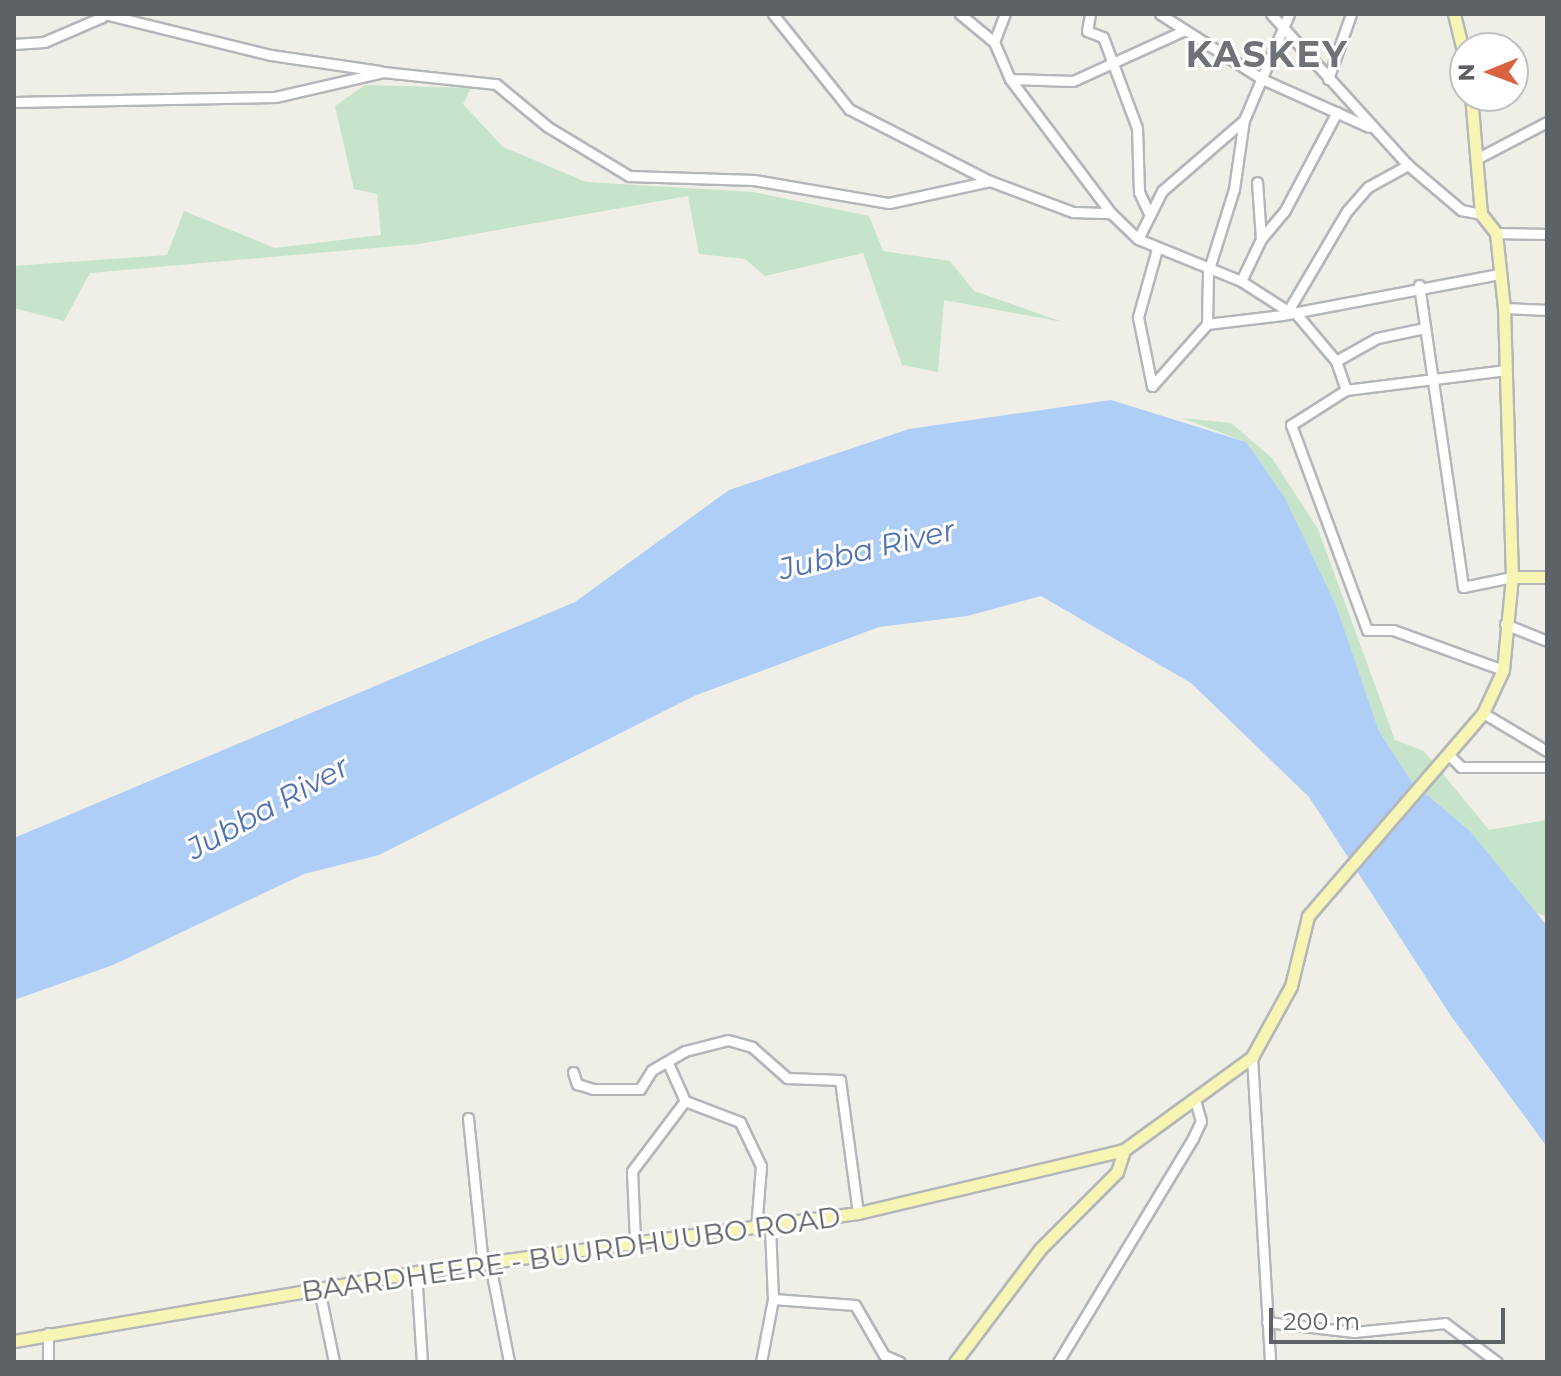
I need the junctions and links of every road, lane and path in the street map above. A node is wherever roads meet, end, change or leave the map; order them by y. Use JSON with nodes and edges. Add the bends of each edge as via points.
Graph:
{"nodes":[{"id":1,"x":773,"y":14,"type":"edge"},
{"id":2,"x":960,"y":14,"type":"edge"},
{"id":3,"x":1005,"y":14,"type":"edge"},
{"id":4,"x":1090,"y":14,"type":"edge"},
{"id":5,"x":1160,"y":14,"type":"edge"},
{"id":6,"x":1271,"y":14,"type":"edge"},
{"id":7,"x":1289,"y":14,"type":"edge"},
{"id":8,"x":1351,"y":14,"type":"edge"},
{"id":9,"x":103,"y":15,"type":"edge"},
{"id":10,"x":1185,"y":30,"type":"junction"},
{"id":11,"x":1283,"y":30,"type":"junction"},
{"id":12,"x":994,"y":42,"type":"junction"},
{"id":13,"x":14,"y":44,"type":"edge"},
{"id":14,"x":1116,"y":62,"type":"junction"},
{"id":15,"x":383,"y":72,"type":"junction"},
{"id":16,"x":1010,"y":79,"type":"junction"},
{"id":17,"x":1262,"y":79,"type":"junction"},
{"id":18,"x":1328,"y":79,"type":"junction"},
{"id":19,"x":14,"y":102,"type":"edge"},
{"id":20,"x":1337,"y":112,"type":"junction"},
{"id":21,"x":1473,"y":112,"type":"edge"},
{"id":22,"x":1244,"y":120,"type":"junction"},
{"id":23,"x":1547,"y":122,"type":"edge"},
{"id":24,"x":1372,"y":129,"type":"junction"},
{"id":25,"x":1480,"y":157,"type":"junction"},
{"id":26,"x":1408,"y":165,"type":"junction"},
{"id":27,"x":990,"y":181,"type":"junction"},
{"id":28,"x":1257,"y":182,"type":"dead end"},
{"id":29,"x":1148,"y":211,"type":"junction"},
{"id":30,"x":1111,"y":213,"type":"junction"},
{"id":31,"x":1481,"y":214,"type":"junction"},
{"id":32,"x":1496,"y":233,"type":"junction"},
{"id":33,"x":1547,"y":234,"type":"edge"},
{"id":34,"x":1138,"y":239,"type":"junction"},
{"id":35,"x":1261,"y":239,"type":"junction"},
{"id":36,"x":1157,"y":249,"type":"junction"},
{"id":37,"x":1208,"y":272,"type":"junction"},
{"id":38,"x":1499,"y":274,"type":"junction"},
{"id":39,"x":1241,"y":281,"type":"junction"},
{"id":40,"x":1419,"y":285,"type":"junction"},
{"id":41,"x":1504,"y":308,"type":"junction"},
{"id":42,"x":1547,"y":309,"type":"edge"},
{"id":43,"x":1289,"y":314,"type":"junction"},
{"id":44,"x":1207,"y":324,"type":"junction"},
{"id":45,"x":1420,"y":329,"type":"junction"},
{"id":46,"x":1336,"y":361,"type":"junction"},
{"id":47,"x":1506,"y":370,"type":"junction"},
{"id":48,"x":1432,"y":380,"type":"junction"},
{"id":49,"x":1346,"y":390,"type":"junction"},
{"id":50,"x":1512,"y":577,"type":"junction"},
{"id":51,"x":1547,"y":577,"type":"edge"},
{"id":52,"x":1505,"y":624,"type":"junction"},
{"id":53,"x":1547,"y":641,"type":"edge"},
{"id":54,"x":1503,"y":670,"type":"junction"},
{"id":55,"x":1483,"y":713,"type":"junction"},
{"id":56,"x":1547,"y":751,"type":"edge"},
{"id":57,"x":1449,"y":755,"type":"junction"},
{"id":58,"x":1547,"y":767,"type":"edge"},
{"id":59,"x":1252,"y":1057,"type":"junction"},
{"id":60,"x":668,"y":1063,"type":"junction"},
{"id":61,"x":573,"y":1072,"type":"dead end"},
{"id":62,"x":685,"y":1101,"type":"junction"},
{"id":63,"x":1196,"y":1103,"type":"junction"},
{"id":64,"x":468,"y":1118,"type":"dead end"},
{"id":65,"x":1124,"y":1150,"type":"junction"},
{"id":66,"x":858,"y":1213,"type":"junction"},
{"id":67,"x":770,"y":1226,"type":"junction"},
{"id":68,"x":756,"y":1229,"type":"junction"},
{"id":69,"x":635,"y":1240,"type":"junction"},
{"id":70,"x":490,"y":1264,"type":"junction"},
{"id":71,"x":416,"y":1272,"type":"junction"},
{"id":72,"x":319,"y":1289,"type":"junction"},
{"id":73,"x":773,"y":1299,"type":"junction"},
{"id":74,"x":1267,"y":1322,"type":"junction"},
{"id":75,"x":48,"y":1333,"type":"junction"},
{"id":76,"x":14,"y":1341,"type":"edge"},
{"id":77,"x":48,"y":1362,"type":"edge"},
{"id":78,"x":334,"y":1362,"type":"edge"},
{"id":79,"x":422,"y":1362,"type":"edge"},
{"id":80,"x":509,"y":1362,"type":"edge"},
{"id":81,"x":761,"y":1362,"type":"edge"},
{"id":82,"x":900,"y":1362,"type":"edge"},
{"id":83,"x":955,"y":1362,"type":"edge"},
{"id":84,"x":1058,"y":1362,"type":"edge"},
{"id":85,"x":1270,"y":1362,"type":"edge"},
{"id":86,"x":1497,"y":1362,"type":"edge"}],
"edges":[{"from":1,"to":27,"type":"street","via":[[849,109]]},
{"from":2,"to":12,"type":"street"},
{"from":3,"to":12,"type":"street"},
{"from":4,"to":14,"type":"street","via":[[1087,31],[1103,37]]},
{"from":5,"to":10,"type":"street"},
{"from":6,"to":11,"type":"street"},
{"from":7,"to":11,"type":"street"},
{"from":8,"to":18,"type":"street"},
{"from":9,"to":13,"type":"street","via":[[44,42]]},
{"from":9,"to":15,"type":"street"},
{"from":10,"to":14,"type":"street"},
{"from":10,"to":17,"type":"street"},
{"from":11,"to":17,"type":"street"},
{"from":11,"to":18,"type":"street"},
{"from":12,"to":16,"type":"street"},
{"from":14,"to":16,"type":"street","via":[[1073,81]]},
{"from":14,"to":29,"type":"street","via":[[1137,128],[1139,192]]},
{"from":15,"to":19,"type":"street","via":[[275,97]]},
{"from":15,"to":27,"type":"street","via":[[496,84],[548,127],[629,176],[754,180],[889,203]]},
{"from":16,"to":30,"type":"street"},
{"from":17,"to":20,"type":"street"},
{"from":17,"to":22,"type":"street"},
{"from":18,"to":24,"type":"street"},
{"from":20,"to":24,"type":"street"},
{"from":20,"to":35,"type":"street"},
{"from":21,"to":25,"type":"main road"},
{"from":22,"to":29,"type":"street"},
{"from":22,"to":37,"type":"street","via":[[1234,189]]},
{"from":23,"to":25,"type":"street"},
{"from":24,"to":26,"type":"street"},
{"from":25,"to":31,"type":"main road"},
{"from":26,"to":31,"type":"street","via":[[1461,210]]},
{"from":26,"to":43,"type":"street","via":[[1368,187],[1347,211]]},
{"from":27,"to":30,"type":"street","via":[[1073,212]]},
{"from":28,"to":35,"type":"street"},
{"from":29,"to":34,"type":"street"},
{"from":30,"to":34,"type":"street"},
{"from":31,"to":32,"type":"main road"},
{"from":32,"to":33,"type":"street"},
{"from":32,"to":38,"type":"main road"},
{"from":34,"to":36,"type":"street"},
{"from":35,"to":39,"type":"street"},
{"from":36,"to":37,"type":"street"},
{"from":36,"to":44,"type":"street","via":[[1138,317],[1152,386]]},
{"from":37,"to":39,"type":"street"},
{"from":37,"to":44,"type":"street"},
{"from":38,"to":40,"type":"street"},
{"from":38,"to":41,"type":"main road"},
{"from":39,"to":43,"type":"street"},
{"from":40,"to":43,"type":"street"},
{"from":40,"to":45,"type":"street"},
{"from":41,"to":42,"type":"street"},
{"from":41,"to":47,"type":"main road"},
{"from":43,"to":44,"type":"street"},
{"from":43,"to":46,"type":"street"},
{"from":45,"to":46,"type":"street","via":[[1377,338]]},
{"from":45,"to":48,"type":"street"},
{"from":46,"to":49,"type":"street"},
{"from":47,"to":48,"type":"street"},
{"from":47,"to":50,"type":"main road"},
{"from":48,"to":49,"type":"street"},
{"from":48,"to":50,"type":"street","via":[[1463,587]]},
{"from":49,"to":54,"type":"street","via":[[1291,425],[1367,630],[1393,630]]},
{"from":50,"to":51,"type":"main road"},
{"from":50,"to":52,"type":"main road"},
{"from":52,"to":53,"type":"street"},
{"from":52,"to":54,"type":"main road"},
{"from":54,"to":55,"type":"main road"},
{"from":55,"to":56,"type":"street"},
{"from":55,"to":57,"type":"main road"},
{"from":57,"to":58,"type":"street","via":[[1461,767]]},
{"from":57,"to":59,"type":"main road","via":[[1334,879],[1308,916],[1291,986]]},
{"from":59,"to":63,"type":"main road"},
{"from":59,"to":74,"type":"street"},
{"from":60,"to":61,"type":"street","via":[[652,1070],[640,1089],[593,1089],[577,1084]]},
{"from":60,"to":62,"type":"street"},
{"from":60,"to":66,"type":"street","via":[[728,1040],[752,1047],[787,1078],[840,1080]]},
{"from":62,"to":68,"type":"street","via":[[740,1122],[761,1166]]},
{"from":62,"to":69,"type":"street","via":[[632,1171]]},
{"from":63,"to":65,"type":"main road"},
{"from":63,"to":84,"type":"street","via":[[1201,1121],[1193,1138]]},
{"from":64,"to":70,"type":"street","via":[[482,1256]]},
{"from":65,"to":66,"type":"main road","name":"BAARDHEERE - BUURDHUUBO ROAD"},
{"from":65,"to":83,"type":"main road","via":[[1117,1172],[1040,1249]]},
{"from":66,"to":67,"type":"main road","name":"BAARDHEERE - BUURDHUUBO ROAD"},
{"from":67,"to":68,"type":"main road","name":"BAARDHEERE - BUURDHUUBO ROAD"},
{"from":67,"to":73,"type":"street"},
{"from":68,"to":69,"type":"main road","name":"BAARDHEERE - BUURDHUUBO ROAD"},
{"from":69,"to":70,"type":"main road","name":"BAARDHEERE - BUURDHUUBO ROAD"},
{"from":70,"to":71,"type":"main road","name":"BAARDHEERE - BUURDHUUBO ROAD"},
{"from":70,"to":80,"type":"street"},
{"from":71,"to":72,"type":"main road","name":"BAARDHEERE - BUURDHUUBO ROAD"},
{"from":71,"to":79,"type":"street"},
{"from":72,"to":75,"type":"main road","name":"BAARDHEERE - BUURDHUUBO ROAD"},
{"from":72,"to":78,"type":"street"},
{"from":73,"to":81,"type":"street"},
{"from":73,"to":82,"type":"street","via":[[855,1305],[884,1355]]},
{"from":74,"to":85,"type":"street"},
{"from":74,"to":86,"type":"street","via":[[1354,1332],[1445,1323]]},
{"from":75,"to":76,"type":"main road","name":"BAARDHEERE - BUURDHUUBO ROAD"},
{"from":75,"to":77,"type":"street"}]}
